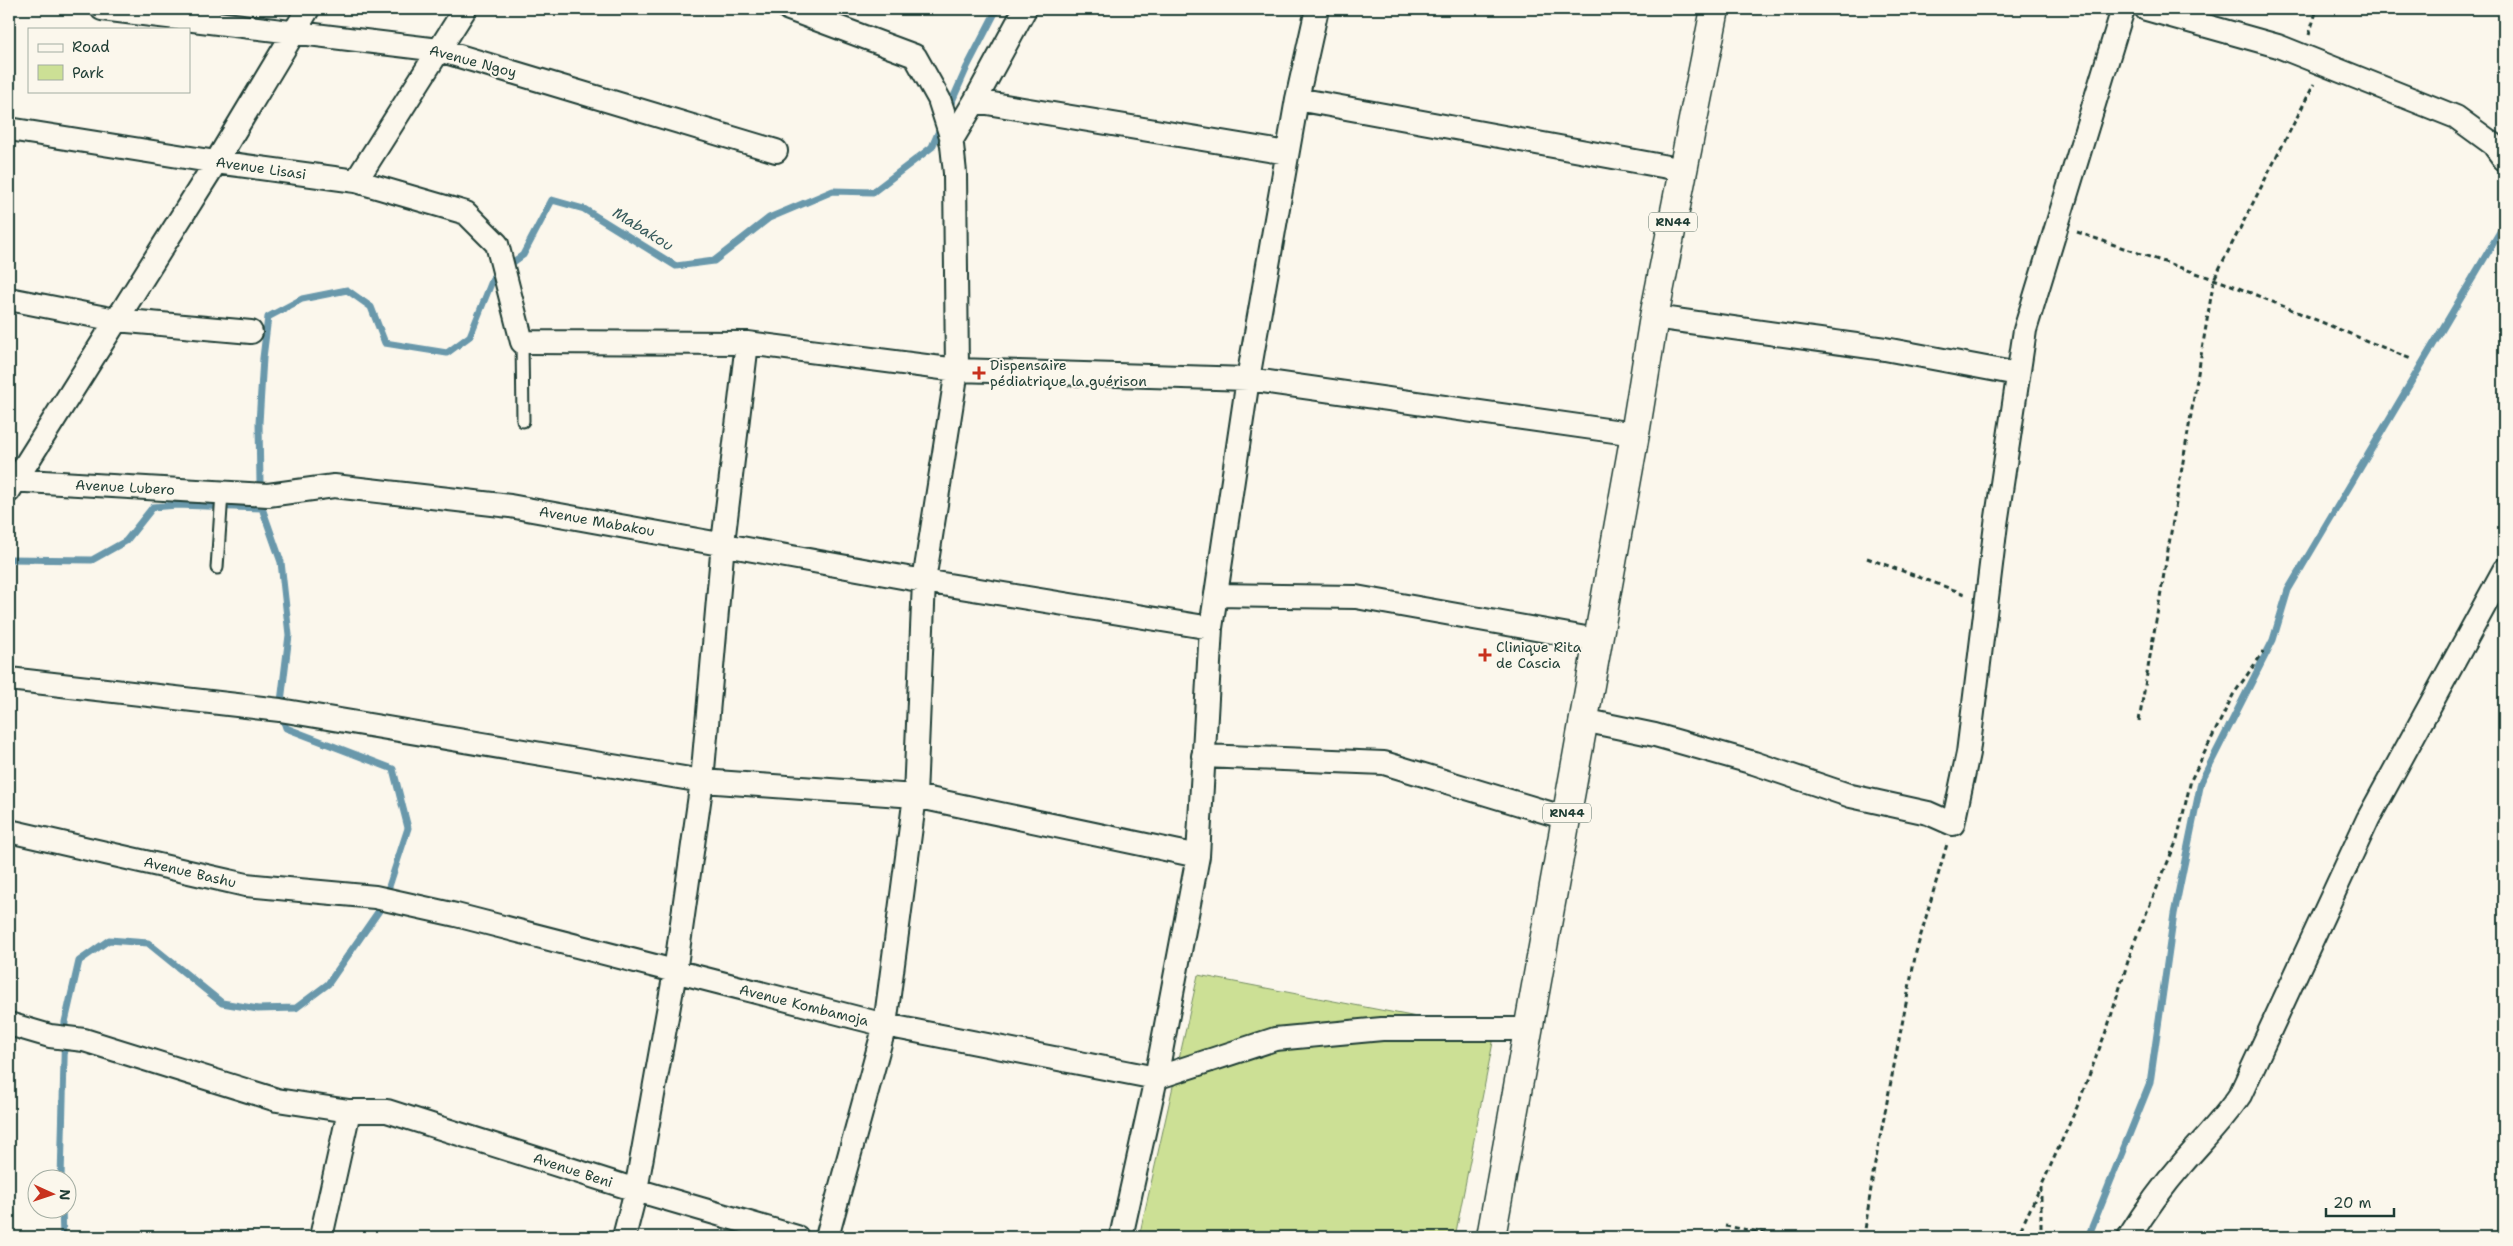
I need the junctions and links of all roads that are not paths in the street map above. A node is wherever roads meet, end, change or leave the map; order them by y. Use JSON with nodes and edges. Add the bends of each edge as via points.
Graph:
{"nodes":[{"id":1,"x":102,"y":9,"type":"edge"},
{"id":2,"x":308,"y":9,"type":"edge"},
{"id":3,"x":465,"y":9,"type":"edge"},
{"id":4,"x":789,"y":9,"type":"edge"},
{"id":5,"x":1025,"y":9,"type":"edge"},
{"id":6,"x":1317,"y":9,"type":"edge"},
{"id":7,"x":2123,"y":9,"type":"edge"},
{"id":8,"x":2146,"y":9,"type":"edge"},
{"id":9,"x":1710,"y":10,"type":"edge"},
{"id":10,"x":294,"y":30,"type":"junction"},
{"id":11,"x":439,"y":50,"type":"junction"},
{"id":12,"x":1297,"y":99,"type":"junction"},
{"id":13,"x":975,"y":101,"type":"junction"},
{"id":14,"x":9,"y":129,"type":"edge"},
{"id":15,"x":951,"y":138,"type":"junction"},
{"id":16,"x":776,"y":151,"type":"dead end"},
{"id":17,"x":1287,"y":152,"type":"junction"},
{"id":18,"x":2504,"y":160,"type":"edge"},
{"id":19,"x":216,"y":162,"type":"junction"},
{"id":20,"x":1684,"y":170,"type":"junction"},
{"id":21,"x":356,"y":180,"type":"junction"},
{"id":22,"x":9,"y":300,"type":"edge"},
{"id":23,"x":1654,"y":317,"type":"junction"},
{"id":24,"x":116,"y":320,"type":"junction"},
{"id":25,"x":251,"y":332,"type":"dead end"},
{"id":26,"x":522,"y":342,"type":"junction"},
{"id":27,"x":747,"y":343,"type":"junction"},
{"id":28,"x":957,"y":370,"type":"junction"},
{"id":29,"x":2018,"y":374,"type":"junction"},
{"id":30,"x":1248,"y":379,"type":"junction"},
{"id":31,"x":523,"y":421,"type":"dead end"},
{"id":32,"x":1636,"y":434,"type":"junction"},
{"id":33,"x":11,"y":484,"type":"edge"},
{"id":34,"x":268,"y":495,"type":"joint"},
{"id":35,"x":226,"y":499,"type":"junction"},
{"id":36,"x":723,"y":543,"type":"junction"},
{"id":37,"x":217,"y":568,"type":"dead end"},
{"id":38,"x":2504,"y":570,"type":"edge"},
{"id":39,"x":924,"y":581,"type":"junction"},
{"id":40,"x":1216,"y":595,"type":"junction"},
{"id":41,"x":1211,"y":628,"type":"junction"},
{"id":42,"x":1597,"y":640,"type":"junction"},
{"id":43,"x":9,"y":679,"type":"edge"},
{"id":44,"x":1582,"y":720,"type":"junction"},
{"id":45,"x":1203,"y":756,"type":"junction"},
{"id":46,"x":702,"y":781,"type":"junction"},
{"id":47,"x":914,"y":796,"type":"junction"},
{"id":48,"x":1566,"y":818,"type":"junction"},
{"id":49,"x":9,"y":831,"type":"edge"},
{"id":50,"x":1198,"y":856,"type":"junction"},
{"id":51,"x":400,"y":903,"type":"joint"},
{"id":52,"x":675,"y":972,"type":"junction"},
{"id":53,"x":9,"y":1024,"type":"edge"},
{"id":54,"x":885,"y":1025,"type":"junction"},
{"id":55,"x":1529,"y":1029,"type":"junction"},
{"id":56,"x":1156,"y":1078,"type":"junction"},
{"id":57,"x":349,"y":1111,"type":"junction"},
{"id":58,"x":636,"y":1190,"type":"junction"},
{"id":59,"x":321,"y":1237,"type":"edge"},
{"id":60,"x":624,"y":1237,"type":"edge"},
{"id":61,"x":797,"y":1237,"type":"edge"},
{"id":62,"x":827,"y":1237,"type":"edge"},
{"id":63,"x":1121,"y":1237,"type":"edge"},
{"id":64,"x":1491,"y":1237,"type":"edge"},
{"id":65,"x":2129,"y":1237,"type":"edge"}],
"edges":[{"from":1,"to":10,"type":"street","name":"Avenue Ngoy"},
{"from":2,"to":10,"type":"street"},
{"from":3,"to":11,"type":"street"},
{"from":4,"to":15,"type":"street","via":[[915,56],[939,99]]},
{"from":5,"to":13,"type":"street"},
{"from":6,"to":12,"type":"street"},
{"from":7,"to":29,"type":"street","via":[[2025,330]]},
{"from":8,"to":18,"type":"street","via":[[2278,46],[2456,117],[2493,144]]},
{"from":9,"to":20,"type":"main road","number":"RN44"},
{"from":10,"to":11,"type":"street","name":"Avenue Ngoy"},
{"from":10,"to":19,"type":"street"},
{"from":11,"to":16,"type":"street","name":"Avenue Ngoy"},
{"from":11,"to":21,"type":"street"},
{"from":12,"to":17,"type":"street"},
{"from":12,"to":20,"type":"street"},
{"from":13,"to":15,"type":"street"},
{"from":13,"to":17,"type":"street"},
{"from":14,"to":19,"type":"street","name":"Avenue Lisasi"},
{"from":15,"to":28,"type":"street","via":[[955,173]]},
{"from":17,"to":30,"type":"street"},
{"from":19,"to":21,"type":"street","name":"Avenue Lisasi"},
{"from":19,"to":24,"type":"street"},
{"from":20,"to":23,"type":"main road","number":"RN44"},
{"from":21,"to":26,"type":"street","name":"Avenue Lisasi","via":[[466,213],[497,244]]},
{"from":22,"to":24,"type":"street"},
{"from":23,"to":29,"type":"street","via":[[1885,349]]},
{"from":23,"to":32,"type":"main road","number":"RN44"},
{"from":24,"to":25,"type":"street"},
{"from":24,"to":33,"type":"street"},
{"from":26,"to":27,"type":"street"},
{"from":26,"to":31,"type":"lane"},
{"from":27,"to":28,"type":"street"},
{"from":27,"to":36,"type":"street"},
{"from":28,"to":30,"type":"street"},
{"from":28,"to":39,"type":"street"},
{"from":29,"to":44,"type":"street","via":[[1968,753],[1953,824],[1928,813],[1851,796],[1754,763],[1655,735]]},
{"from":30,"to":32,"type":"street"},
{"from":30,"to":40,"type":"street"},
{"from":32,"to":42,"type":"main road","number":"RN44"},
{"from":33,"to":35,"type":"street","name":"Avenue Lubero"},
{"from":34,"to":35,"type":"street","name":"Avenue Lubero"},
{"from":34,"to":36,"type":"street","name":"Avenue Mabakou","via":[[344,487],[510,506]]},
{"from":35,"to":37,"type":"lane"},
{"from":36,"to":39,"type":"street","name":"Avenue Mabakou"},
{"from":36,"to":46,"type":"street"},
{"from":38,"to":65,"type":"street","via":[[2368,819],[2240,1095],[2224,1119],[2149,1205]]},
{"from":39,"to":41,"type":"street","name":"Avenue Mabakou"},
{"from":39,"to":47,"type":"street"},
{"from":40,"to":41,"type":"street"},
{"from":40,"to":42,"type":"street","via":[[1356,597]]},
{"from":41,"to":45,"type":"street"},
{"from":42,"to":44,"type":"main road","number":"RN44"},
{"from":43,"to":46,"type":"street","via":[[280,710]]},
{"from":44,"to":48,"type":"main road","number":"RN44"},
{"from":45,"to":48,"type":"street","via":[[1384,763]]},
{"from":45,"to":50,"type":"street"},
{"from":46,"to":47,"type":"street"},
{"from":46,"to":52,"type":"street"},
{"from":47,"to":50,"type":"street"},
{"from":47,"to":54,"type":"street"},
{"from":48,"to":55,"type":"main road","number":"RN44"},
{"from":49,"to":51,"type":"street","name":"Avenue Bashu","via":[[246,885],[375,897]]},
{"from":50,"to":56,"type":"street"},
{"from":51,"to":52,"type":"street","name":"Avenue Kombamoja"},
{"from":52,"to":54,"type":"street","name":"Avenue Kombamoja"},
{"from":52,"to":58,"type":"street"},
{"from":53,"to":57,"type":"street","name":"Avenue Beni","via":[[50,1036],[84,1040],[277,1100]]},
{"from":54,"to":56,"type":"street","name":"Avenue Kombamoja"},
{"from":54,"to":62,"type":"street"},
{"from":55,"to":56,"type":"street","via":[[1382,1029],[1275,1039]]},
{"from":55,"to":64,"type":"main road","number":"RN44"},
{"from":56,"to":63,"type":"street"},
{"from":57,"to":58,"type":"street","name":"Avenue Beni","via":[[387,1111]]},
{"from":57,"to":59,"type":"street"},
{"from":58,"to":60,"type":"street"},
{"from":58,"to":61,"type":"street","name":"Avenue Beni"}]}
